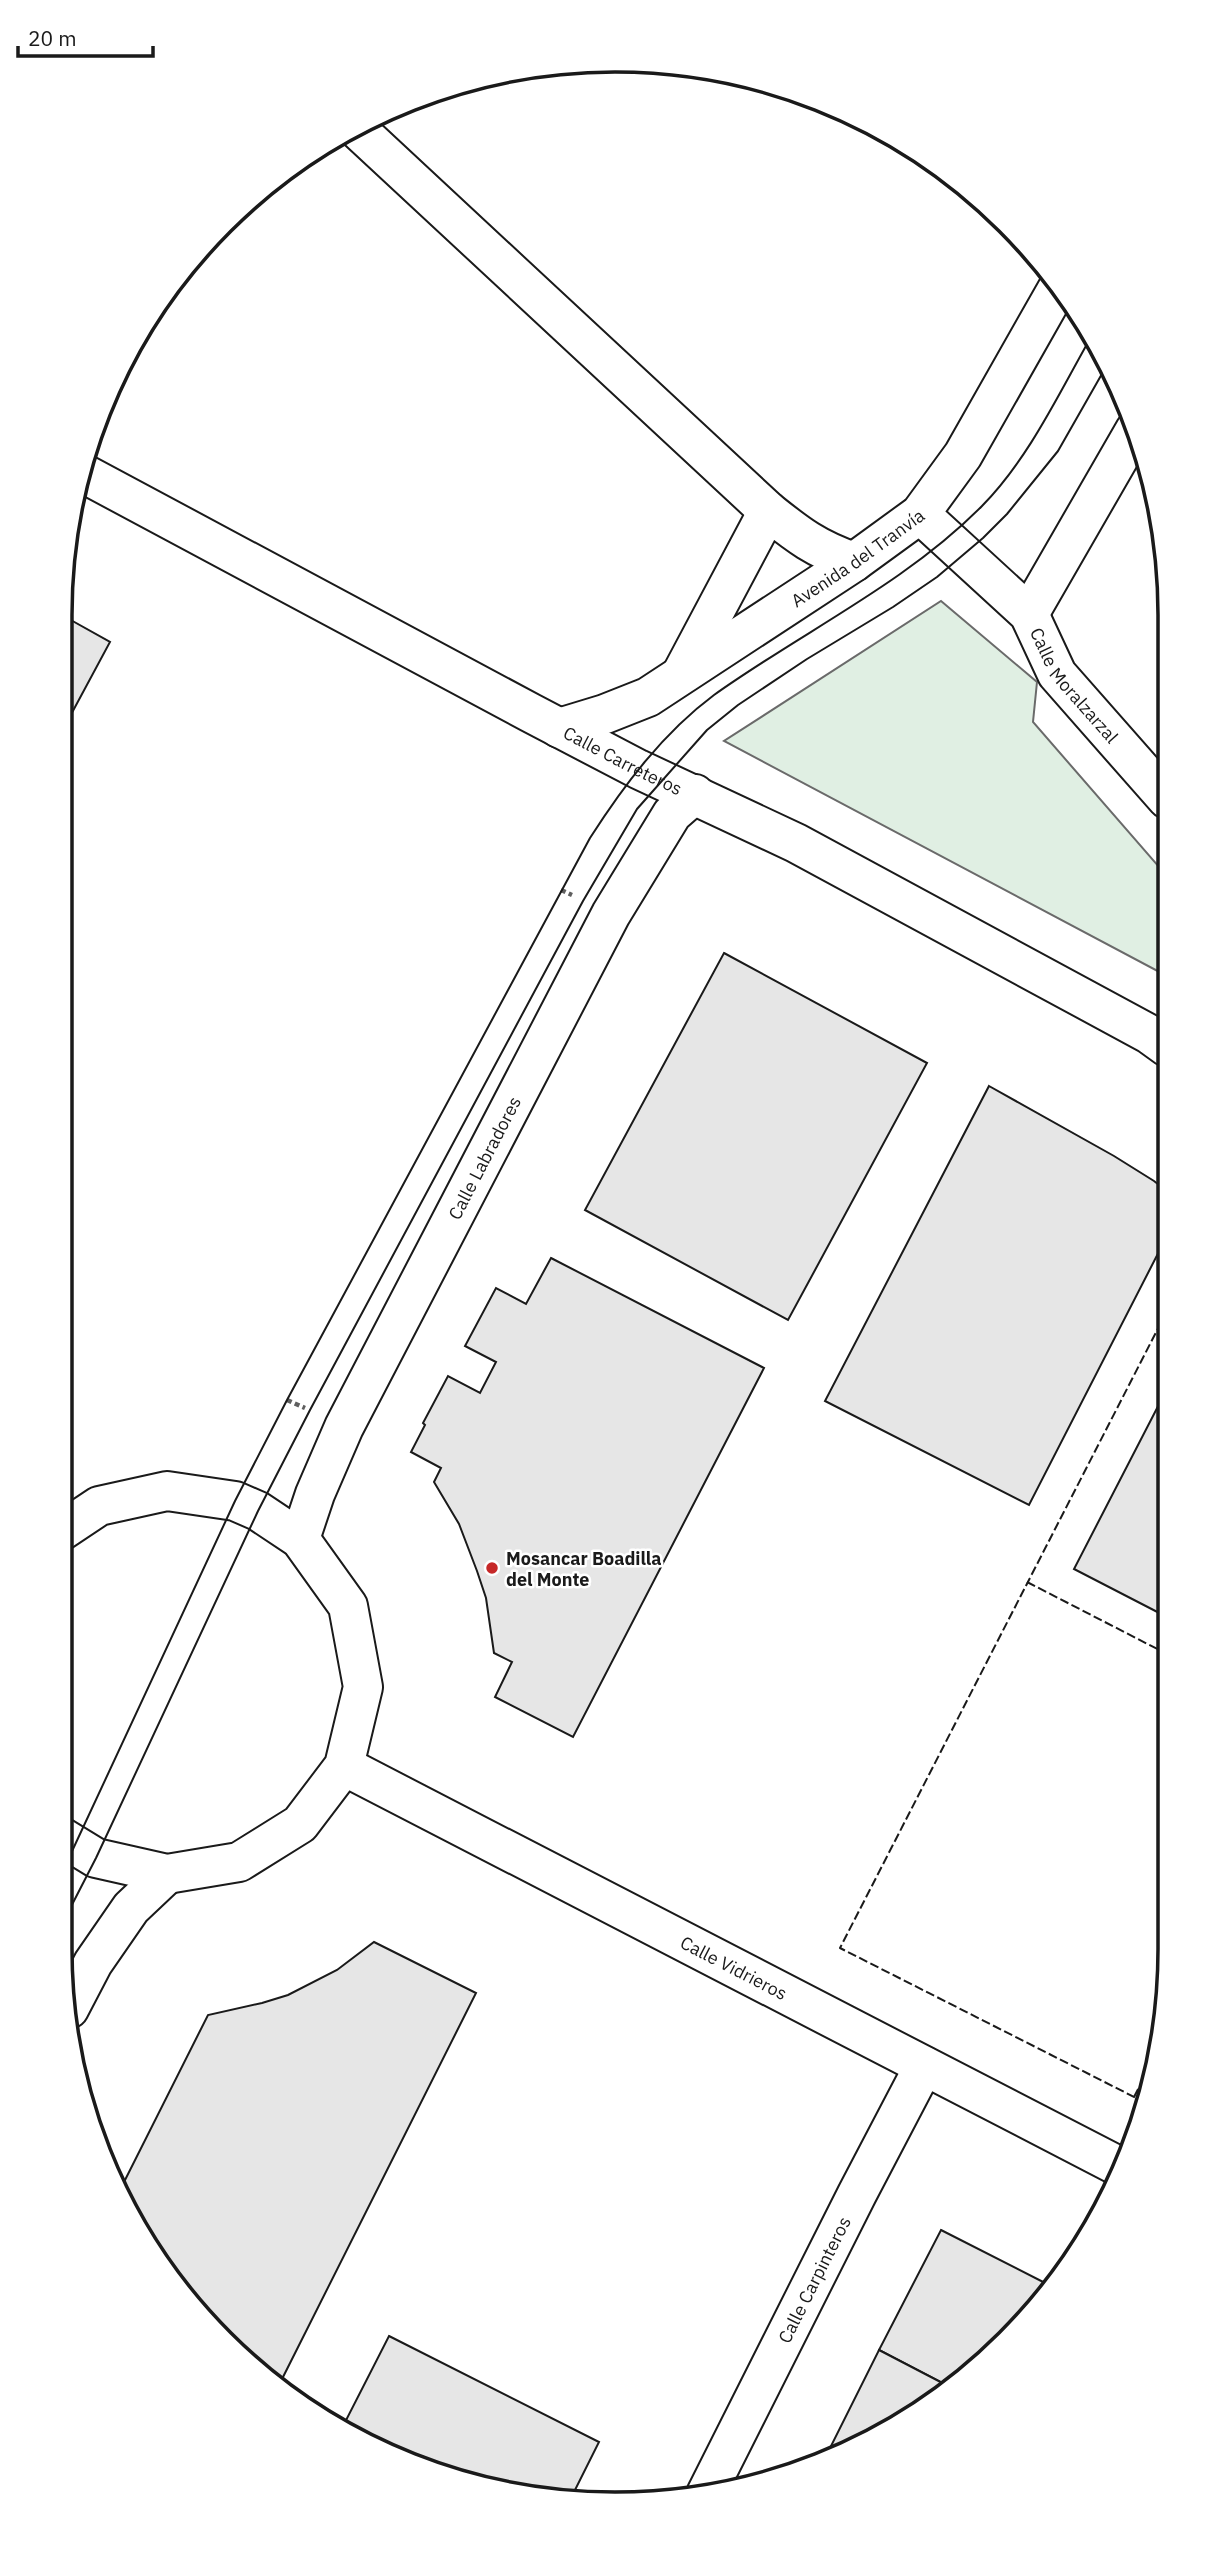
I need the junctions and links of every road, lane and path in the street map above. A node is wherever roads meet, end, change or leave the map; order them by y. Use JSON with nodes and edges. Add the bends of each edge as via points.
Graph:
{"nodes":[{"id":1,"x":363,"y":134,"type":"edge"},
{"id":2,"x":1054,"y":295,"type":"edge"},
{"id":3,"x":1129,"y":441,"type":"edge"},
{"id":4,"x":90,"y":476,"type":"edge"},
{"id":5,"x":768,"y":511,"type":"junction"},
{"id":6,"x":920,"y":514,"type":"junction"},
{"id":7,"x":853,"y":562,"type":"junction"},
{"id":8,"x":1029,"y":614,"type":"junction"},
{"id":9,"x":679,"y":678,"type":"junction"},
{"id":10,"x":559,"y":728,"type":"junction"},
{"id":11,"x":1158,"y":789,"type":"edge"},
{"id":12,"x":695,"y":794,"type":"junction"},
{"id":13,"x":1158,"y":1040,"type":"edge"},
{"id":14,"x":72,"y":1524,"type":"edge"},
{"id":15,"x":300,"y":1539,"type":"junction"},
{"id":16,"x":344,"y":1766,"type":"junction"},
{"id":17,"x":72,"y":1843,"type":"edge"},
{"id":18,"x":167,"y":1874,"type":"junction"},
{"id":19,"x":74,"y":1999,"type":"edge"},
{"id":20,"x":924,"y":2066,"type":"junction"},
{"id":21,"x":1114,"y":2164,"type":"edge"},
{"id":22,"x":711,"y":2484,"type":"edge"}],
"edges":[{"from":1,"to":5,"type":"street"},
{"from":2,"to":6,"type":"street","name":"Avenida del Tranvía","via":[[963,455]]},
{"from":3,"to":8,"type":"street"},
{"from":4,"to":10,"type":"street","name":"Calle Carreteros"},
{"from":5,"to":7,"type":"street","via":[[824,552]]},
{"from":5,"to":9,"type":"street"},
{"from":6,"to":7,"type":"street","name":"Avenida del Tranvía"},
{"from":6,"to":8,"type":"street","name":"Calle Moralzarzal"},
{"from":7,"to":9,"type":"street","name":"Avenida del Tranvía"},
{"from":8,"to":11,"type":"street","name":"Calle Moralzarzal","via":[[1057,674]]},
{"from":9,"to":10,"type":"street","name":"Avenida del Tranvía","via":[[648,697]]},
{"from":10,"to":12,"type":"street","name":"Calle Carreteros"},
{"from":12,"to":13,"type":"street","name":"Calle Carreteros","via":[[820,856]]},
{"from":12,"to":15,"type":"street","name":"Calle Labradores","via":[[672,814],[611,914],[344,1427]]},
{"from":14,"to":15,"type":"street","via":[[99,1506],[167,1491],[236,1501]]},
{"from":15,"to":16,"type":"street","via":[[348,1606],[363,1686]]},
{"from":16,"to":18,"type":"street","via":[[300,1824],[239,1862]]},
{"from":16,"to":20,"type":"street","name":"Calle Vidrieros"},
{"from":17,"to":18,"type":"street","via":[[96,1858]]},
{"from":18,"to":19,"type":"street","via":[[131,1908]]},
{"from":20,"to":21,"type":"street","name":"Calle Vidrieros"},
{"from":20,"to":22,"type":"street","name":"Calle Carpinteros"}]}
